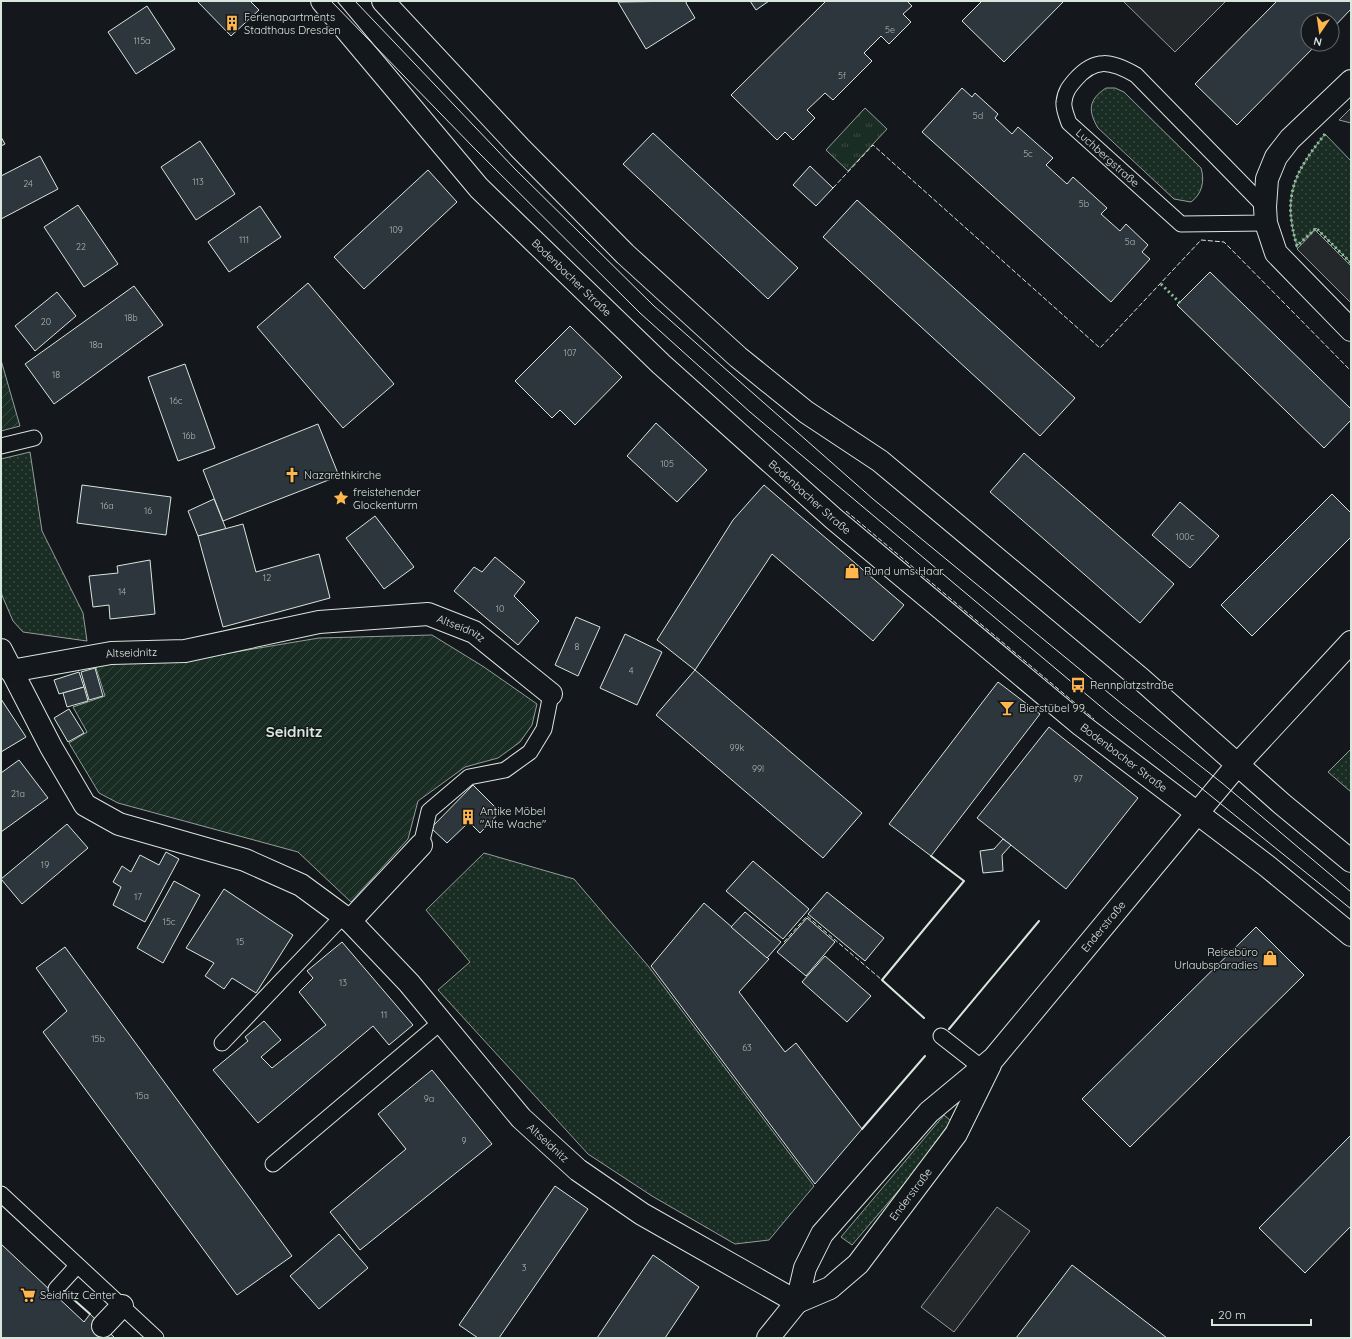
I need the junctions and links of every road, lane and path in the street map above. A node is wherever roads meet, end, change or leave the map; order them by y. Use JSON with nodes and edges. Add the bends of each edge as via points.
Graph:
{"nodes":[{"id":1,"x":322,"y":1,"type":"edge"},
{"id":2,"x":383,"y":1,"type":"edge"},
{"id":3,"x":1351,"y":81,"type":"edge"},
{"id":4,"x":1266,"y":215,"type":"junction"},
{"id":5,"x":1351,"y":330,"type":"edge"},
{"id":6,"x":34,"y":438,"type":"dead end"},
{"id":7,"x":1,"y":446,"type":"edge"},
{"id":8,"x":1351,"y":642,"type":"edge"},
{"id":9,"x":1,"y":650,"type":"edge"},
{"id":10,"x":11,"y":671,"type":"junction"},
{"id":11,"x":551,"y":694,"type":"joint"},
{"id":12,"x":1238,"y":764,"type":"junction"},
{"id":13,"x":1196,"y":814,"type":"junction"},
{"id":14,"x":421,"y":845,"type":"joint"},
{"id":15,"x":1351,"y":861,"type":"edge"},
{"id":16,"x":347,"y":919,"type":"junction"},
{"id":17,"x":1351,"y":935,"type":"edge"},
{"id":18,"x":441,"y":1022,"type":"junction"},
{"id":19,"x":941,"y":1036,"type":"dead end"},
{"id":20,"x":222,"y":1043,"type":"dead end"},
{"id":21,"x":988,"y":1063,"type":"junction"},
{"id":22,"x":273,"y":1164,"type":"dead end"},
{"id":23,"x":1,"y":1194,"type":"edge"},
{"id":24,"x":77,"y":1266,"type":"junction"},
{"id":25,"x":56,"y":1289,"type":"dead end"},
{"id":26,"x":797,"y":1302,"type":"junction"},
{"id":27,"x":122,"y":1306,"type":"junction"},
{"id":28,"x":103,"y":1326,"type":"dead end"},
{"id":29,"x":156,"y":1338,"type":"edge"},
{"id":30,"x":768,"y":1338,"type":"edge"}],
"edges":[{"from":1,"to":13,"type":"street","name":"Bodenbacher Straße","via":[[479,188],[662,364],[834,519],[1094,736]]},
{"from":2,"to":12,"type":"street","via":[[520,148],[608,237],[738,357],[806,412],[880,461],[1141,679]]},
{"from":3,"to":4,"type":"street","name":"Luchbergstraße","via":[[1290,139],[1276,157],[1267,179]]},
{"from":4,"to":4,"type":"lane","name":"Luchbergstraße","via":[[1136,75],[1120,66],[1100,63],[1086,67],[1067,89],[1064,103],[1069,123],[1181,224]]},
{"from":4,"to":5,"type":"street","name":"Luchbergstraße","via":[[1276,254]]},
{"from":6,"to":7,"type":"lane"},
{"from":8,"to":12,"type":"street"},
{"from":9,"to":10,"type":"street","name":"Altseidnitz"},
{"from":10,"to":11,"type":"street","name":"Altseidnitz","via":[[111,653],[185,651],[319,622],[428,614],[474,632]]},
{"from":10,"to":16,"type":"street","name":"Altseidnitz","via":[[85,805],[119,824],[245,860],[301,884]]},
{"from":11,"to":14,"type":"lane","name":"Altseidnitz","via":[[544,729],[530,752],[505,770],[469,777],[429,811]]},
{"from":12,"to":13,"type":"street"},
{"from":12,"to":15,"type":"street"},
{"from":13,"to":17,"type":"street","name":"Bodenbacher Straße","via":[[1266,866]]},
{"from":13,"to":21,"type":"street","name":"Enderstraße"},
{"from":14,"to":16,"type":"street","name":"Altseidnitz"},
{"from":16,"to":18,"type":"street","name":"Altseidnitz","via":[[409,983]]},
{"from":16,"to":20,"type":"lane"},
{"from":18,"to":22,"type":"lane"},
{"from":18,"to":26,"type":"street","name":"Altseidnitz","via":[[521,1118],[578,1170],[642,1214]]},
{"from":19,"to":21,"type":"lane"},
{"from":21,"to":26,"type":"street","name":"Enderstraße","via":[[929,1112],[822,1234],[805,1268]]},
{"from":21,"to":26,"type":"street","name":"Enderstraße","via":[[956,1134],[858,1264],[830,1288]]},
{"from":23,"to":24,"type":"lane"},
{"from":24,"to":25,"type":"lane"},
{"from":24,"to":27,"type":"lane"},
{"from":26,"to":30,"type":"street","name":"Enderstraße"},
{"from":27,"to":28,"type":"street"},
{"from":27,"to":29,"type":"lane"}]}
